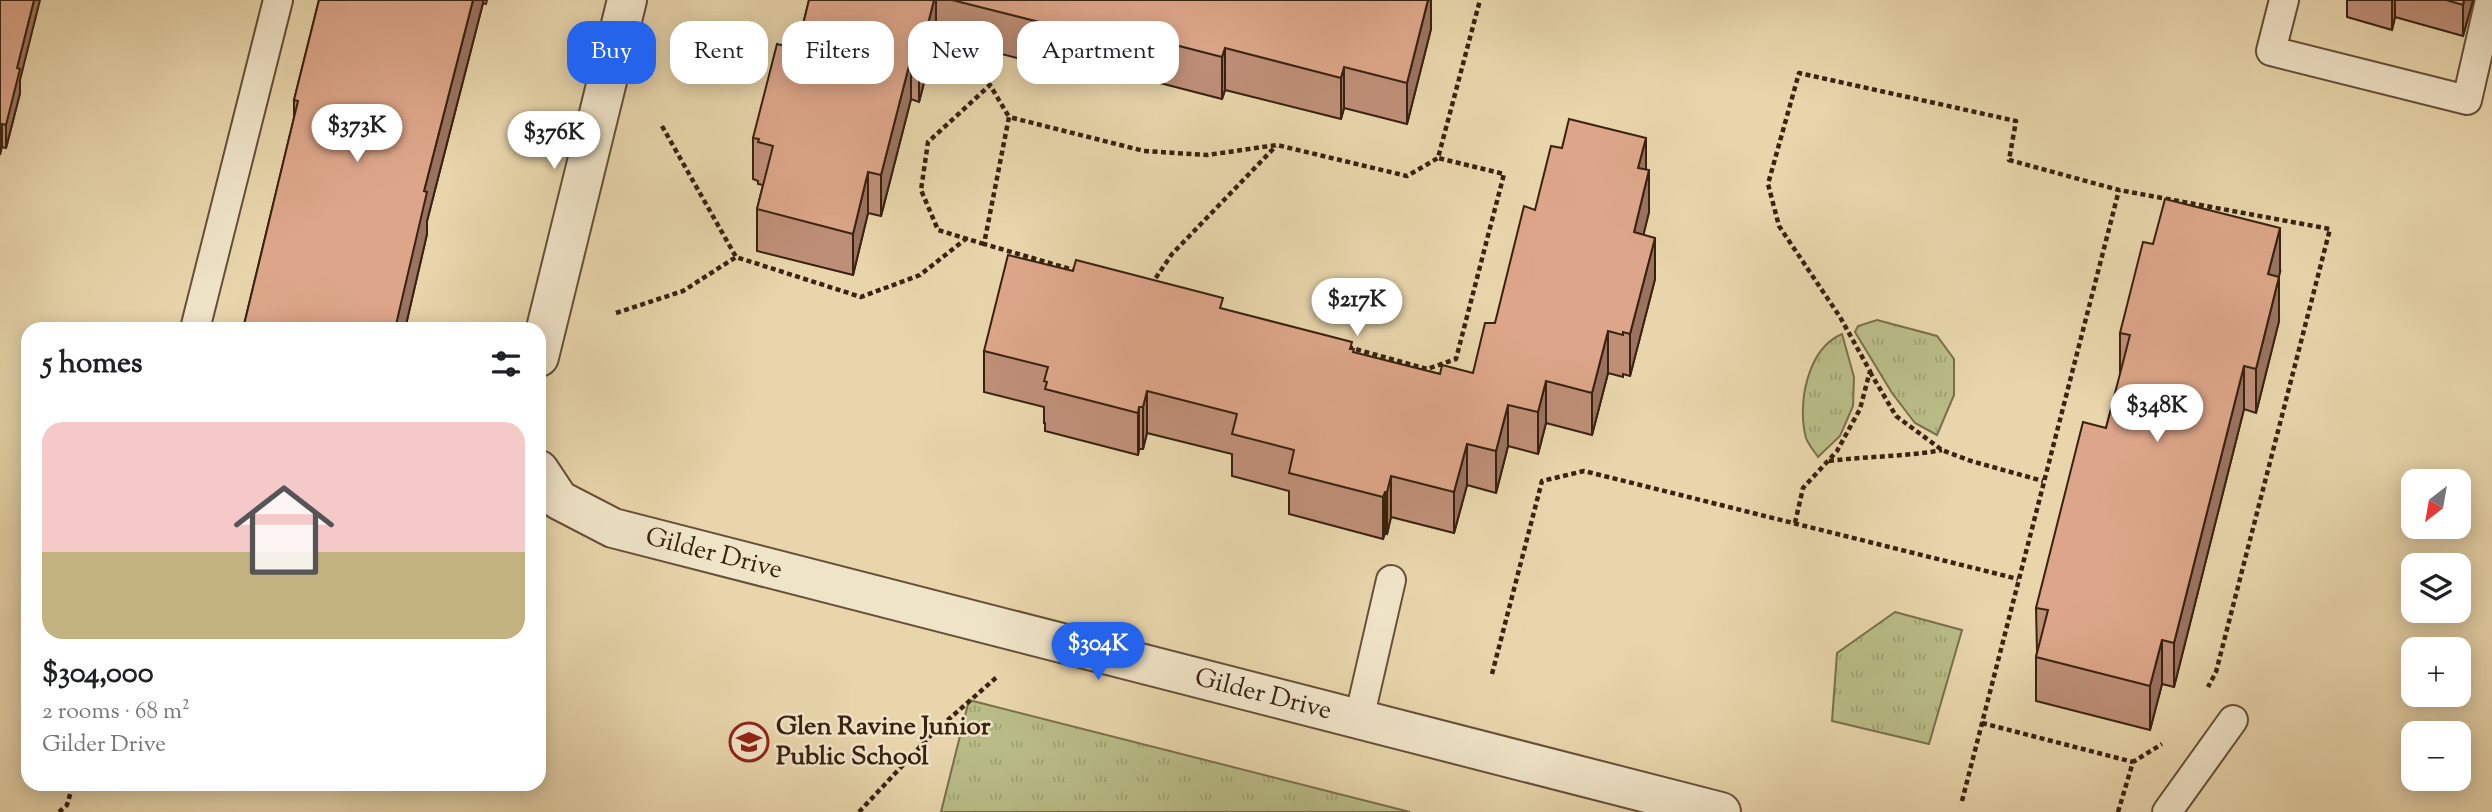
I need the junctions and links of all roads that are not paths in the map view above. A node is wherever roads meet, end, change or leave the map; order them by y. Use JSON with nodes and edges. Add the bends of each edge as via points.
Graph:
{"nodes":[{"id":1,"x":278,"y":0,"type":"edge"},
{"id":2,"x":627,"y":0,"type":"edge"},
{"id":3,"x":2284,"y":0,"type":"edge"},
{"id":4,"x":2490,"y":0,"type":"edge"},
{"id":5,"x":197,"y":322,"type":"edge"},
{"id":6,"x":546,"y":329,"type":"edge"},
{"id":7,"x":546,"y":480,"type":"edge"},
{"id":8,"x":1391,"y":580,"type":"dead end"},
{"id":9,"x":1359,"y":719,"type":"junction"},
{"id":10,"x":2233,"y":720,"type":"dead end"},
{"id":11,"x":1721,"y":812,"type":"edge"},
{"id":12,"x":2168,"y":812,"type":"edge"}],
"edges":[{"from":1,"to":5,"type":"lane"},
{"from":2,"to":6,"type":"street"},
{"from":3,"to":4,"type":"lane","via":[[2271,51],[2467,100]]},
{"from":7,"to":9,"type":"street","name":"Gilder Drive","via":[[559,500],[612,528]]},
{"from":8,"to":9,"type":"lane"},
{"from":9,"to":11,"type":"street","name":"Gilder Drive"},
{"from":10,"to":12,"type":"lane"}]}
